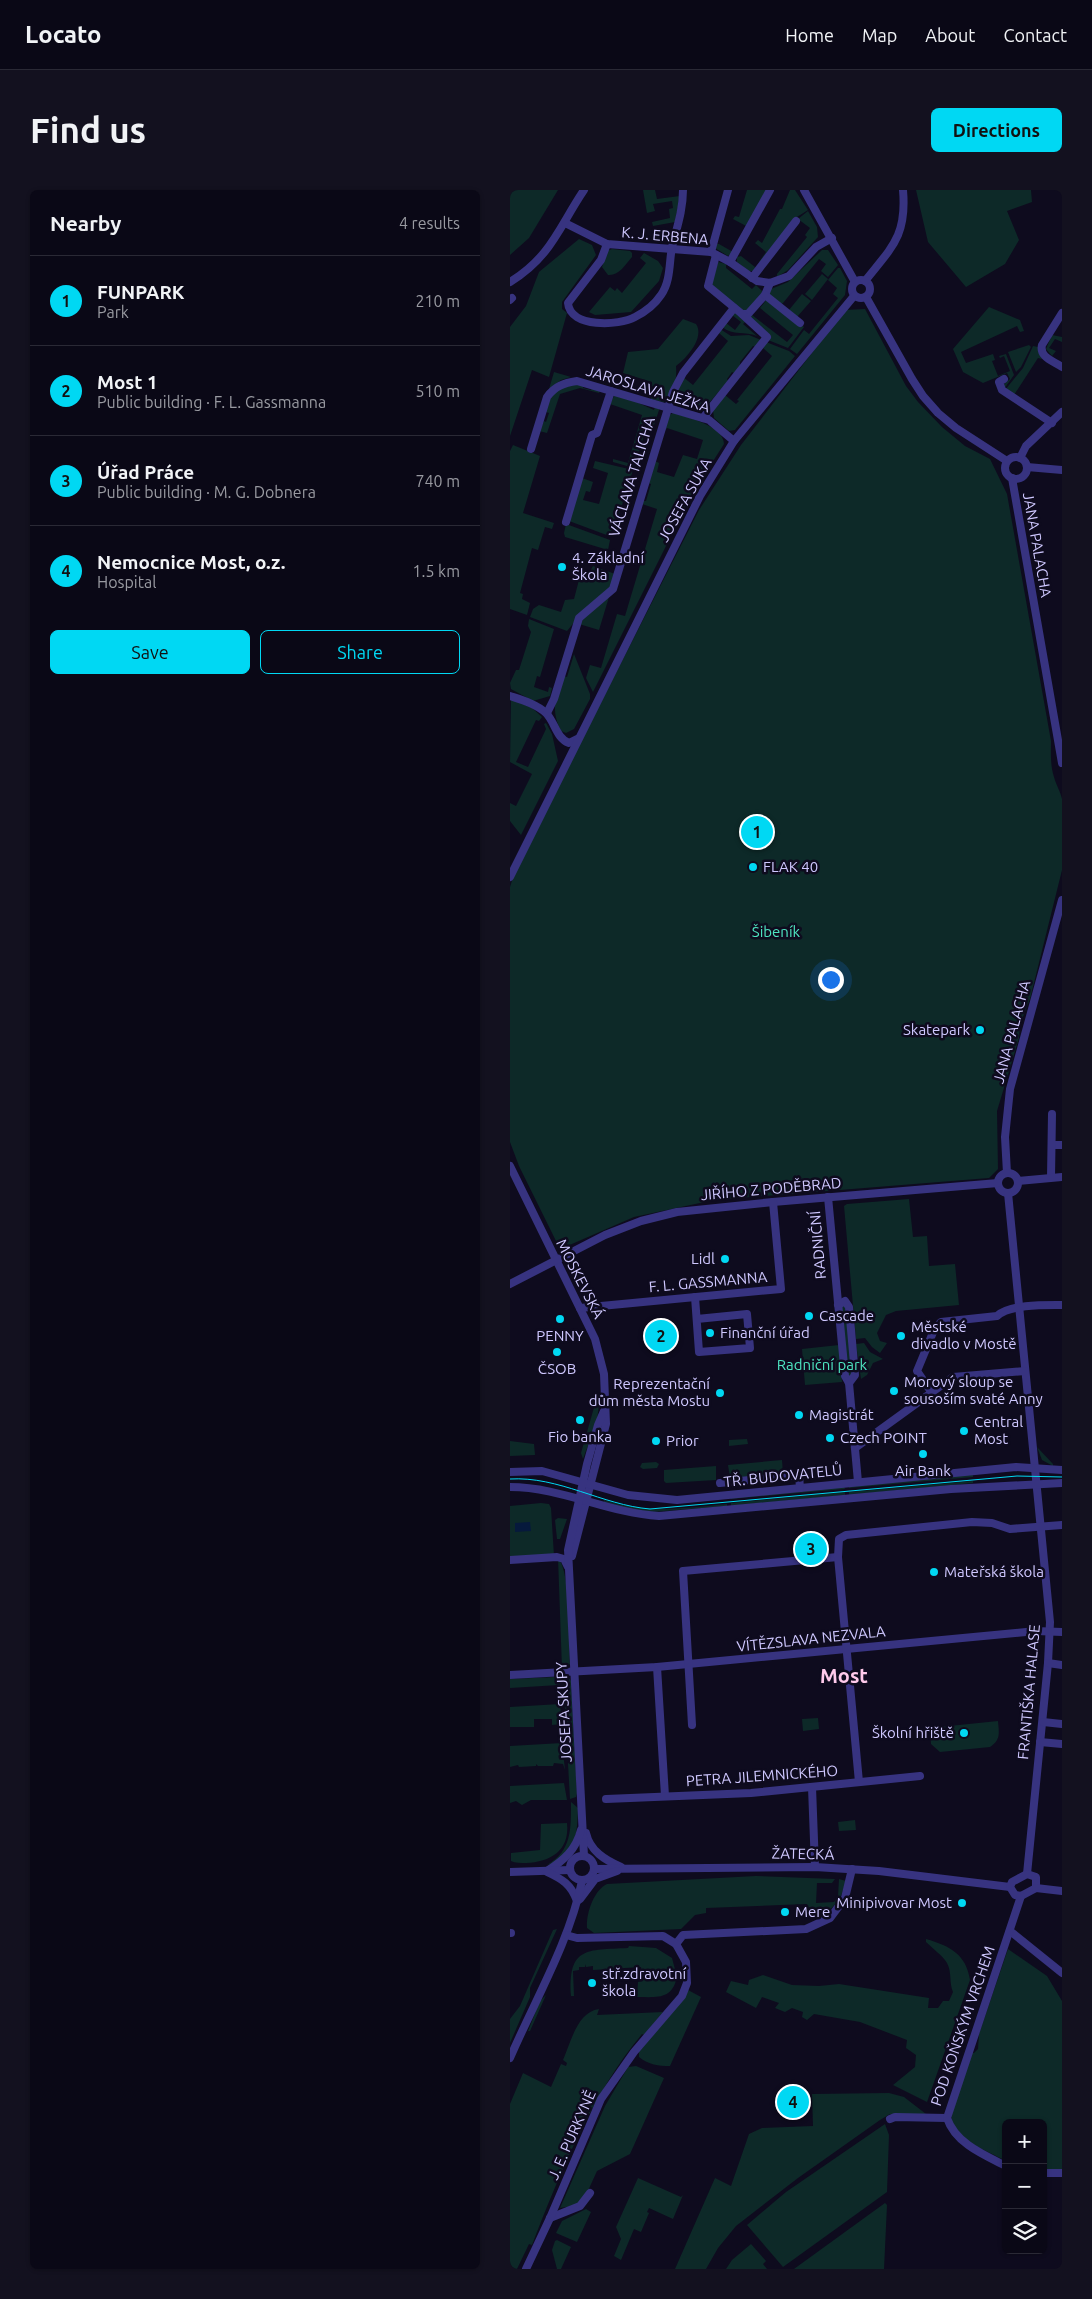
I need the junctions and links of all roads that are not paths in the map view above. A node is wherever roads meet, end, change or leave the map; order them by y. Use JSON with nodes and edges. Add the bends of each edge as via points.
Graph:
{"nodes":[{"id":1,"x":584,"y":190,"type":"edge"},
{"id":2,"x":683,"y":190,"type":"edge"},
{"id":3,"x":728,"y":190,"type":"edge"},
{"id":4,"x":770,"y":190,"type":"edge"},
{"id":5,"x":804,"y":190,"type":"edge"},
{"id":6,"x":903,"y":190,"type":"edge"},
{"id":7,"x":796,"y":221,"type":"dead end"},
{"id":8,"x":565,"y":223,"type":"junction"},
{"id":9,"x":832,"y":238,"type":"junction"},
{"id":10,"x":607,"y":244,"type":"junction"},
{"id":11,"x":672,"y":248,"type":"junction"},
{"id":12,"x":713,"y":254,"type":"junction"},
{"id":13,"x":730,"y":262,"type":"junction"},
{"id":14,"x":752,"y":278,"type":"junction"},
{"id":15,"x":865,"y":281,"type":"junction"},
{"id":16,"x":510,"y":282,"type":"edge"},
{"id":17,"x":855,"y":282,"type":"junction"},
{"id":18,"x":770,"y":283,"type":"junction"},
{"id":19,"x":765,"y":295,"type":"junction"},
{"id":20,"x":854,"y":296,"type":"junction"},
{"id":21,"x":866,"y":297,"type":"junction"},
{"id":22,"x":734,"y":308,"type":"junction"},
{"id":23,"x":1062,"y":313,"type":"edge"},
{"id":24,"x":742,"y":314,"type":"junction"},
{"id":25,"x":800,"y":323,"type":"dead end"},
{"id":26,"x":1062,"y":367,"type":"edge"},
{"id":27,"x":1004,"y":379,"type":"dead end"},
{"id":28,"x":611,"y":391,"type":"junction"},
{"id":29,"x":668,"y":408,"type":"junction"},
{"id":30,"x":1062,"y":412,"type":"edge"},
{"id":31,"x":703,"y":418,"type":"junction"},
{"id":32,"x":1052,"y":423,"type":"junction"},
{"id":33,"x":734,"y":441,"type":"junction"},
{"id":34,"x":532,"y":449,"type":"dead end"},
{"id":35,"x":1020,"y":458,"type":"junction"},
{"id":36,"x":1007,"y":461,"type":"junction"},
{"id":37,"x":1026,"y":467,"type":"junction"},
{"id":38,"x":1062,"y":470,"type":"edge"},
{"id":39,"x":1012,"y":478,"type":"junction"},
{"id":40,"x":566,"y":522,"type":"dead end"},
{"id":41,"x":510,"y":696,"type":"edge"},
{"id":42,"x":548,"y":716,"type":"junction"},
{"id":43,"x":578,"y":738,"type":"junction"},
{"id":44,"x":571,"y":752,"type":"junction"},
{"id":45,"x":1062,"y":763,"type":"edge"},
{"id":46,"x":510,"y":877,"type":"edge"},
{"id":47,"x":1062,"y":900,"type":"edge"},
{"id":48,"x":1052,"y":1114,"type":"dead end"},
{"id":49,"x":1052,"y":1145,"type":"junction"},
{"id":50,"x":1062,"y":1145,"type":"edge"},
{"id":51,"x":510,"y":1166,"type":"edge"},
{"id":52,"x":1007,"y":1173,"type":"junction"},
{"id":53,"x":1051,"y":1177,"type":"junction"},
{"id":54,"x":1062,"y":1177,"type":"edge"},
{"id":55,"x":1018,"y":1181,"type":"junction"},
{"id":56,"x":998,"y":1183,"type":"junction"},
{"id":57,"x":1008,"y":1193,"type":"junction"},
{"id":58,"x":828,"y":1197,"type":"junction"},
{"id":59,"x":773,"y":1202,"type":"junction"},
{"id":60,"x":555,"y":1261,"type":"junction"},
{"id":61,"x":510,"y":1284,"type":"edge"},
{"id":62,"x":695,"y":1297,"type":"junction"},
{"id":63,"x":1062,"y":1305,"type":"edge"},
{"id":64,"x":580,"y":1308,"type":"junction"},
{"id":65,"x":1019,"y":1308,"type":"junction"},
{"id":66,"x":697,"y":1319,"type":"junction"},
{"id":67,"x":1025,"y":1371,"type":"junction"},
{"id":68,"x":932,"y":1393,"type":"junction"},
{"id":69,"x":604,"y":1411,"type":"junction"},
{"id":70,"x":855,"y":1448,"type":"junction"},
{"id":71,"x":1034,"y":1467,"type":"junction"},
{"id":72,"x":586,"y":1468,"type":"junction"},
{"id":73,"x":1062,"y":1470,"type":"edge"},
{"id":74,"x":510,"y":1472,"type":"edge"},
{"id":75,"x":593,"y":1473,"type":"junction"},
{"id":76,"x":571,"y":1478,"type":"junction"},
{"id":77,"x":858,"y":1482,"type":"junction"},
{"id":78,"x":720,"y":1483,"type":"dead end"},
{"id":79,"x":1035,"y":1483,"type":"junction"},
{"id":80,"x":1062,"y":1483,"type":"edge"},
{"id":81,"x":586,"y":1484,"type":"junction"},
{"id":82,"x":510,"y":1487,"type":"edge"},
{"id":83,"x":800,"y":1488,"type":"junction"},
{"id":84,"x":603,"y":1489,"type":"junction"},
{"id":85,"x":566,"y":1496,"type":"junction"},
{"id":86,"x":583,"y":1500,"type":"junction"},
{"id":87,"x":597,"y":1504,"type":"junction"},
{"id":88,"x":579,"y":1513,"type":"junction"},
{"id":89,"x":1062,"y":1526,"type":"edge"},
{"id":90,"x":1040,"y":1527,"type":"junction"},
{"id":91,"x":838,"y":1557,"type":"junction"},
{"id":92,"x":510,"y":1560,"type":"edge"},
{"id":93,"x":570,"y":1569,"type":"junction"},
{"id":94,"x":1049,"y":1631,"type":"junction"},
{"id":95,"x":1062,"y":1632,"type":"edge"},
{"id":96,"x":848,"y":1649,"type":"junction"},
{"id":97,"x":1048,"y":1663,"type":"junction"},
{"id":98,"x":688,"y":1664,"type":"junction"},
{"id":99,"x":658,"y":1666,"type":"junction"},
{"id":100,"x":1062,"y":1666,"type":"edge"},
{"id":101,"x":575,"y":1672,"type":"junction"},
{"id":102,"x":510,"y":1675,"type":"edge"},
{"id":103,"x":1042,"y":1722,"type":"junction"},
{"id":104,"x":1062,"y":1724,"type":"edge"},
{"id":105,"x":692,"y":1725,"type":"dead end"},
{"id":106,"x":1040,"y":1742,"type":"junction"},
{"id":107,"x":1062,"y":1744,"type":"edge"},
{"id":108,"x":920,"y":1776,"type":"dead end"},
{"id":109,"x":859,"y":1782,"type":"junction"},
{"id":110,"x":812,"y":1787,"type":"junction"},
{"id":111,"x":665,"y":1796,"type":"junction"},
{"id":112,"x":606,"y":1799,"type":"dead end"},
{"id":113,"x":583,"y":1822,"type":"junction"},
{"id":114,"x":584,"y":1856,"type":"junction"},
{"id":115,"x":815,"y":1867,"type":"junction"},
{"id":116,"x":623,"y":1868,"type":"junction"},
{"id":117,"x":594,"y":1869,"type":"junction"},
{"id":118,"x":852,"y":1869,"type":"junction"},
{"id":119,"x":570,"y":1870,"type":"junction"},
{"id":120,"x":546,"y":1871,"type":"junction"},
{"id":121,"x":510,"y":1872,"type":"edge"},
{"id":122,"x":1027,"y":1874,"type":"junction"},
{"id":123,"x":582,"y":1881,"type":"junction"},
{"id":124,"x":1010,"y":1886,"type":"junction"},
{"id":125,"x":1036,"y":1888,"type":"junction"},
{"id":126,"x":1062,"y":1891,"type":"edge"},
{"id":127,"x":1021,"y":1896,"type":"junction"},
{"id":128,"x":578,"y":1903,"type":"junction"},
{"id":129,"x":1010,"y":1931,"type":"junction"},
{"id":130,"x":566,"y":1935,"type":"junction"},
{"id":131,"x":683,"y":1935,"type":"junction"},
{"id":132,"x":663,"y":1936,"type":"junction"},
{"id":133,"x":676,"y":1944,"type":"junction"},
{"id":134,"x":1062,"y":1973,"type":"edge"},
{"id":135,"x":510,"y":2058,"type":"edge"},
{"id":136,"x":947,"y":2118,"type":"junction"},
{"id":137,"x":890,"y":2119,"type":"dead end"},
{"id":138,"x":1003,"y":2164,"type":"edge"},
{"id":139,"x":1047,"y":2173,"type":"edge"},
{"id":140,"x":1062,"y":2173,"type":"edge"},
{"id":141,"x":590,"y":2194,"type":"dead end"},
{"id":142,"x":550,"y":2218,"type":"junction"},
{"id":143,"x":526,"y":2269,"type":"edge"}],
"edges":[{"from":1,"to":8,"type":"street"},
{"from":2,"to":11,"type":"street","via":[[680,220]]},
{"from":3,"to":12,"type":"street"},
{"from":4,"to":13,"type":"street"},
{"from":5,"to":9,"type":"street"},
{"from":6,"to":15,"type":"street","via":[[904,217],[899,235]]},
{"from":7,"to":14,"type":"street"},
{"from":8,"to":10,"type":"street","name":"K. J. ERBENA"},
{"from":8,"to":16,"type":"street","via":[[540,259]]},
{"from":9,"to":17,"type":"street"},
{"from":9,"to":18,"type":"street","via":[[816,247],[789,276]]},
{"from":10,"to":11,"type":"street","name":"K. J. ERBENA"},
{"from":10,"to":11,"type":"street","via":[[601,260],[568,302],[570,310],[586,322],[595,324],[634,318],[651,306],[665,287]]},
{"from":11,"to":12,"type":"street","name":"K. J. ERBENA"},
{"from":12,"to":13,"type":"street","name":"K. J. ERBENA"},
{"from":12,"to":22,"type":"street","via":[[708,286]]},
{"from":13,"to":14,"type":"street","name":"K. J. ERBENA"},
{"from":14,"to":18,"type":"street","name":"K. J. ERBENA"},
{"from":15,"to":17,"type":"street"},
{"from":15,"to":21,"type":"street","via":[[870,288]]},
{"from":17,"to":20,"type":"street","via":[[852,287]]},
{"from":18,"to":19,"type":"street"},
{"from":19,"to":24,"type":"street","via":[[748,314]]},
{"from":19,"to":25,"type":"street"},
{"from":20,"to":21,"type":"street"},
{"from":20,"to":33,"type":"street","name":"JOSEFA SUKA"},
{"from":21,"to":36,"type":"street","via":[[923,396],[956,428]]},
{"from":22,"to":24,"type":"street"},
{"from":22,"to":29,"type":"street","name":"VÁCLAVA TALICHA","via":[[683,373]]},
{"from":23,"to":26,"type":"street","via":[[1041,350],[1043,355]]},
{"from":24,"to":31,"type":"street","via":[[767,337]]},
{"from":27,"to":32,"type":"street","via":[[999,382],[1002,390]]},
{"from":28,"to":29,"type":"street","name":"JAROSLAVA JEŽKA"},
{"from":28,"to":34,"type":"street","name":"JAROSLAVA JEŽKA","via":[[577,381],[564,383],[551,391]]},
{"from":28,"to":40,"type":"street","via":[[597,433],[592,435]]},
{"from":29,"to":31,"type":"street","name":"JAROSLAVA JEŽKA"},
{"from":29,"to":42,"type":"street","name":"VÁCLAVA TALICHA","via":[[613,589],[579,618]]},
{"from":30,"to":32,"type":"street"},
{"from":31,"to":33,"type":"street","name":"JAROSLAVA JEŽKA"},
{"from":32,"to":35,"type":"street","via":[[1026,446]]},
{"from":33,"to":43,"type":"street","name":"JOSEFA SUKA","via":[[700,496]]},
{"from":35,"to":36,"type":"street","via":[[1013,457]]},
{"from":35,"to":37,"type":"street"},
{"from":36,"to":39,"type":"street","name":"JANA PALACHA","via":[[1005,471]]},
{"from":37,"to":38,"type":"street"},
{"from":37,"to":39,"type":"street","name":"JANA PALACHA","via":[[1022,477]]},
{"from":39,"to":45,"type":"street","name":"JANA PALACHA"},
{"from":41,"to":42,"type":"street","via":[[528,702]]},
{"from":42,"to":43,"type":"street","via":[[564,741],[571,743]]},
{"from":42,"to":44,"type":"street","via":[[559,742]]},
{"from":43,"to":44,"type":"street","name":"JOSEFA SUKA"},
{"from":44,"to":46,"type":"street","name":"JOSEFA SUKA"},
{"from":47,"to":52,"type":"street","name":"JANA PALACHA","via":[[1010,1089],[1005,1137]]},
{"from":48,"to":49,"type":"street"},
{"from":49,"to":50,"type":"street"},
{"from":49,"to":53,"type":"street"},
{"from":51,"to":60,"type":"street","name":"MOSKEVSKÁ"},
{"from":52,"to":55,"type":"street","via":[[1013,1174]]},
{"from":52,"to":56,"type":"street"},
{"from":53,"to":54,"type":"street"},
{"from":53,"to":55,"type":"street"},
{"from":55,"to":57,"type":"street","via":[[1016,1189]]},
{"from":56,"to":57,"type":"street","via":[[1002,1191]]},
{"from":56,"to":58,"type":"street","name":"JIŘÍHO Z PODĚBRAD"},
{"from":57,"to":65,"type":"street","name":"FRANTIŠKA HALASE"},
{"from":58,"to":59,"type":"street","name":"JIŘÍHO Z PODĚBRAD"},
{"from":58,"to":70,"type":"street","name":"RADNIČNÍ","via":[[836,1290],[841,1303],[848,1307],[855,1375],[849,1384]]},
{"from":59,"to":60,"type":"street","name":"JIŘÍHO Z PODĚBRAD","via":[[692,1210],[641,1221],[604,1235]]},
{"from":59,"to":62,"type":"street","name":"F. L. GASSMANNA","via":[[781,1289]]},
{"from":60,"to":61,"type":"street","name":"JIŘÍHO Z PODĚBRAD"},
{"from":60,"to":64,"type":"street","name":"MOSKEVSKÁ"},
{"from":62,"to":64,"type":"street","name":"F. L. GASSMANNA"},
{"from":62,"to":66,"type":"street"},
{"from":63,"to":65,"type":"street"},
{"from":64,"to":69,"type":"street","name":"MOSKEVSKÁ","via":[[602,1362]]},
{"from":65,"to":67,"type":"street","name":"FRANTIŠKA HALASE"},
{"from":65,"to":68,"type":"street","via":[[1003,1311],[997,1316],[941,1322],[934,1330],[917,1370]]},
{"from":66,"to":66,"type":"street","via":[[699,1352],[750,1348],[747,1314]]},
{"from":67,"to":68,"type":"street","via":[[953,1377]]},
{"from":67,"to":71,"type":"street","name":"FRANTIŠKA HALASE"},
{"from":68,"to":70,"type":"street"},
{"from":69,"to":72,"type":"street","name":"MOSKEVSKÁ"},
{"from":69,"to":75,"type":"street","name":"MOSKEVSKÁ","via":[[606,1424]]},
{"from":70,"to":77,"type":"street","name":"RADNIČNÍ"},
{"from":71,"to":73,"type":"street","name":"TŘ. BUDOVATELŮ"},
{"from":71,"to":77,"type":"street","name":"TŘ. BUDOVATELŮ"},
{"from":71,"to":79,"type":"street","name":"FRANTIŠKA HALASE"},
{"from":72,"to":76,"type":"street","via":[[576,1478]]},
{"from":72,"to":81,"type":"street","name":"MOSKEVSKÁ"},
{"from":74,"to":76,"type":"street","name":"TŘ. BUDOVATELŮ","via":[[542,1471]]},
{"from":75,"to":81,"type":"street","name":"MOSKEVSKÁ"},
{"from":75,"to":84,"type":"street"},
{"from":76,"to":81,"type":"street","name":"TŘ. BUDOVATELŮ"},
{"from":77,"to":83,"type":"street","name":"TŘ. BUDOVATELŮ"},
{"from":78,"to":83,"type":"street","via":[[798,1475]]},
{"from":79,"to":80,"type":"street","name":"TŘ. BUDOVATELŮ"},
{"from":79,"to":87,"type":"street","name":"TŘ. BUDOVATELŮ","via":[[658,1516]]},
{"from":79,"to":90,"type":"street","name":"FRANTIŠKA HALASE"},
{"from":81,"to":84,"type":"street","name":"TŘ. BUDOVATELŮ"},
{"from":81,"to":86,"type":"street","name":"JOSEFA SKUPY"},
{"from":82,"to":85,"type":"street","name":"TŘ. BUDOVATELŮ","via":[[536,1488]]},
{"from":83,"to":84,"type":"street","name":"TŘ. BUDOVATELŮ","via":[[677,1500]]},
{"from":85,"to":86,"type":"street","name":"TŘ. BUDOVATELŮ"},
{"from":85,"to":88,"type":"street"},
{"from":86,"to":87,"type":"street","name":"TŘ. BUDOVATELŮ"},
{"from":86,"to":88,"type":"street","name":"JOSEFA SKUPY"},
{"from":87,"to":88,"type":"street"},
{"from":88,"to":93,"type":"street","name":"JOSEFA SKUPY"},
{"from":89,"to":90,"type":"street"},
{"from":90,"to":91,"type":"street","via":[[1010,1529],[992,1523],[972,1522],[846,1535],[839,1538]]},
{"from":90,"to":94,"type":"street","name":"FRANTIŠKA HALASE"},
{"from":91,"to":96,"type":"street"},
{"from":91,"to":98,"type":"street","via":[[683,1571]]},
{"from":92,"to":93,"type":"street","via":[[557,1557],[564,1559]]},
{"from":93,"to":101,"type":"street","name":"JOSEFA SKUPY"},
{"from":94,"to":95,"type":"street","name":"VÍTĚZSLAVA NEZVALA"},
{"from":94,"to":96,"type":"street","name":"VÍTĚZSLAVA NEZVALA"},
{"from":94,"to":97,"type":"street","name":"FRANTIŠKA HALASE"},
{"from":96,"to":98,"type":"street","name":"VÍTĚZSLAVA NEZVALA"},
{"from":96,"to":109,"type":"street"},
{"from":97,"to":100,"type":"street"},
{"from":97,"to":103,"type":"street","name":"FRANTIŠKA HALASE"},
{"from":98,"to":99,"type":"street","name":"VÍTĚZSLAVA NEZVALA"},
{"from":98,"to":105,"type":"street"},
{"from":99,"to":101,"type":"street","name":"VÍTĚZSLAVA NEZVALA"},
{"from":99,"to":111,"type":"street"},
{"from":101,"to":102,"type":"street","name":"VÍTĚZSLAVA NEZVALA"},
{"from":101,"to":113,"type":"street","name":"JOSEFA SKUPY"},
{"from":103,"to":104,"type":"street"},
{"from":103,"to":106,"type":"street","name":"FRANTIŠKA HALASE"},
{"from":106,"to":107,"type":"street"},
{"from":106,"to":122,"type":"street","name":"FRANTIŠKA HALASE"},
{"from":108,"to":109,"type":"street","name":"PETRA JILEMNICKÉHO"},
{"from":109,"to":110,"type":"street","name":"PETRA JILEMNICKÉHO"},
{"from":110,"to":111,"type":"street","name":"PETRA JILEMNICKÉHO"},
{"from":110,"to":115,"type":"street"},
{"from":111,"to":112,"type":"street","name":"PETRA JILEMNICKÉHO"},
{"from":113,"to":114,"type":"street","name":"JOSEFA SKUPY"},
{"from":113,"to":116,"type":"street","via":[[588,1841],[597,1853]]},
{"from":113,"to":120,"type":"street","via":[[579,1840],[571,1852]]},
{"from":114,"to":117,"type":"street","via":[[593,1862]]},
{"from":114,"to":119,"type":"street","via":[[573,1859]]},
{"from":115,"to":116,"type":"street","name":"ŽATECKÁ"},
{"from":115,"to":118,"type":"street","name":"ŽATECKÁ"},
{"from":116,"to":117,"type":"street","name":"ŽATECKÁ"},
{"from":116,"to":128,"type":"street","via":[[595,1879]]},
{"from":117,"to":123,"type":"street","via":[[592,1876]]},
{"from":118,"to":124,"type":"street","name":"ŽATECKÁ"},
{"from":118,"to":131,"type":"street","via":[[846,1898],[830,1918],[806,1929]]},
{"from":119,"to":120,"type":"street"},
{"from":119,"to":123,"type":"street","via":[[572,1877]]},
{"from":120,"to":121,"type":"street"},
{"from":120,"to":128,"type":"street","via":[[563,1879]]},
{"from":122,"to":124,"type":"street","via":[[1016,1877]]},
{"from":122,"to":125,"type":"street","via":[[1036,1876]]},
{"from":123,"to":128,"type":"street"},
{"from":124,"to":127,"type":"street","via":[[1012,1892]]},
{"from":125,"to":126,"type":"street"},
{"from":125,"to":127,"type":"street"},
{"from":127,"to":129,"type":"street","name":"POD KOŇSKÝM VRCHEM"},
{"from":128,"to":130,"type":"street"},
{"from":129,"to":134,"type":"street"},
{"from":129,"to":136,"type":"street","name":"POD KOŇSKÝM VRCHEM"},
{"from":130,"to":132,"type":"street","via":[[577,1938]]},
{"from":130,"to":135,"type":"street"},
{"from":131,"to":132,"type":"street"},
{"from":131,"to":133,"type":"street"},
{"from":132,"to":133,"type":"street"},
{"from":133,"to":142,"type":"street","name":"J. E. PURKYNĚ","via":[[686,1962],[687,1983],[682,1996],[630,2057],[601,2098]]},
{"from":136,"to":137,"type":"street"},
{"from":136,"to":138,"type":"street","name":"POD KOŇSKÝM VRCHEM","via":[[950,2130],[958,2138]]},
{"from":139,"to":140,"type":"street"},
{"from":141,"to":142,"type":"street","via":[[580,2206]]},
{"from":142,"to":143,"type":"street","name":"J. E. PURKYNĚ"}]}
